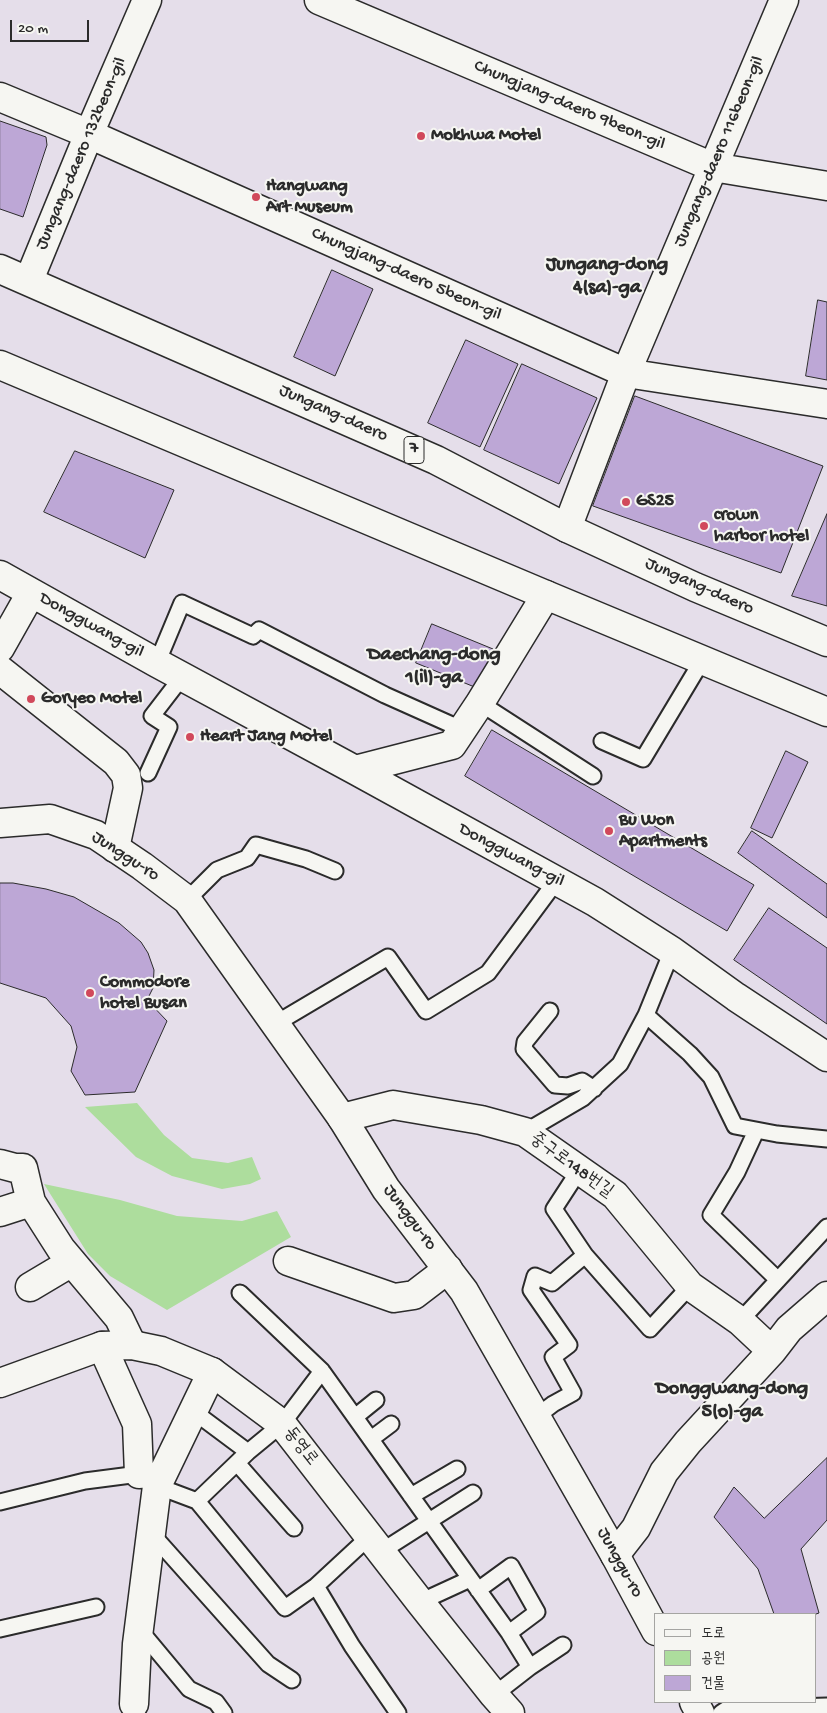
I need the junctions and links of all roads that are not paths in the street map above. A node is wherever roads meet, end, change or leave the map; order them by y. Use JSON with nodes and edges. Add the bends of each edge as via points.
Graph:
{"nodes":[{"id":1,"x":146,"y":0,"type":"edge"},
{"id":2,"x":319,"y":0,"type":"edge"},
{"id":3,"x":784,"y":0,"type":"edge"},
{"id":4,"x":0,"y":97,"type":"edge"},
{"id":5,"x":88,"y":134,"type":"junction"},
{"id":6,"x":714,"y":167,"type":"junction"},
{"id":7,"x":827,"y":186,"type":"edge"},
{"id":8,"x":0,"y":269,"type":"edge"},
{"id":9,"x":29,"y":280,"type":"junction"},
{"id":10,"x":0,"y":365,"type":"edge"},
{"id":11,"x":626,"y":373,"type":"junction"},
{"id":12,"x":827,"y":404,"type":"edge"},
{"id":13,"x":567,"y":528,"type":"junction"},
{"id":14,"x":0,"y":576,"type":"edge"},
{"id":15,"x":31,"y":593,"type":"junction"},
{"id":16,"x":546,"y":595,"type":"junction"},
{"id":17,"x":827,"y":642,"type":"edge"},
{"id":18,"x":0,"y":648,"type":"edge"},
{"id":19,"x":703,"y":659,"type":"junction"},
{"id":20,"x":156,"y":663,"type":"junction"},
{"id":21,"x":0,"y":670,"type":"edge"},
{"id":22,"x":182,"y":676,"type":"junction"},
{"id":23,"x":480,"y":703,"type":"junction"},
{"id":24,"x":827,"y":712,"type":"edge"},
{"id":25,"x":461,"y":729,"type":"junction"},
{"id":26,"x":602,"y":741,"type":"dead end"},
{"id":27,"x":355,"y":770,"type":"junction"},
{"id":28,"x":148,"y":773,"type":"dead end"},
{"id":29,"x":593,"y":776,"type":"dead end"},
{"id":30,"x":0,"y":823,"type":"edge"},
{"id":31,"x":115,"y":848,"type":"junction"},
{"id":32,"x":335,"y":871,"type":"dead end"},
{"id":33,"x":557,"y":880,"type":"junction"},
{"id":34,"x":187,"y":900,"type":"junction"},
{"id":35,"x":672,"y":951,"type":"junction"},
{"id":36,"x":550,"y":1011,"type":"dead end"},
{"id":37,"x":646,"y":1015,"type":"junction"},
{"id":38,"x":275,"y":1024,"type":"junction"},
{"id":39,"x":827,"y":1057,"type":"edge"},
{"id":40,"x":594,"y":1089,"type":"junction"},
{"id":41,"x":342,"y":1118,"type":"junction"},
{"id":42,"x":756,"y":1131,"type":"junction"},
{"id":43,"x":525,"y":1132,"type":"junction"},
{"id":44,"x":827,"y":1139,"type":"edge"},
{"id":45,"x":580,"y":1169,"type":"junction"},
{"id":46,"x":5,"y":1170,"type":"edge"},
{"id":47,"x":31,"y":1202,"type":"junction"},
{"id":48,"x":0,"y":1212,"type":"edge"},
{"id":49,"x":827,"y":1227,"type":"edge"},
{"id":50,"x":585,"y":1255,"type":"junction"},
{"id":51,"x":288,"y":1261,"type":"dead end"},
{"id":52,"x":72,"y":1262,"type":"junction"},
{"id":53,"x":448,"y":1269,"type":"junction"},
{"id":54,"x":778,"y":1280,"type":"junction"},
{"id":55,"x":690,"y":1286,"type":"junction"},
{"id":56,"x":30,"y":1287,"type":"dead end"},
{"id":57,"x":240,"y":1293,"type":"dead end"},
{"id":58,"x":827,"y":1296,"type":"edge"},
{"id":59,"x":740,"y":1321,"type":"junction"},
{"id":60,"x":132,"y":1345,"type":"junction"},
{"id":61,"x":102,"y":1346,"type":"junction"},
{"id":62,"x":772,"y":1351,"type":"junction"},
{"id":63,"x":322,"y":1371,"type":"junction"},
{"id":64,"x":212,"y":1372,"type":"junction"},
{"id":65,"x":0,"y":1383,"type":"edge"},
{"id":66,"x":376,"y":1400,"type":"dead end"},
{"id":67,"x":193,"y":1411,"type":"junction"},
{"id":68,"x":355,"y":1417,"type":"junction"},
{"id":69,"x":536,"y":1417,"type":"junction"},
{"id":70,"x":282,"y":1424,"type":"junction"},
{"id":71,"x":391,"y":1424,"type":"dead end"},
{"id":72,"x":371,"y":1440,"type":"junction"},
{"id":73,"x":248,"y":1452,"type":"junction"},
{"id":74,"x":237,"y":1463,"type":"junction"},
{"id":75,"x":457,"y":1469,"type":"dead end"},
{"id":76,"x":148,"y":1480,"type":"junction"},
{"id":77,"x":473,"y":1493,"type":"dead end"},
{"id":78,"x":411,"y":1496,"type":"junction"},
{"id":79,"x":196,"y":1501,"type":"junction"},
{"id":80,"x":0,"y":1502,"type":"edge"},
{"id":81,"x":428,"y":1520,"type":"junction"},
{"id":82,"x":294,"y":1528,"type":"dead end"},
{"id":83,"x":151,"y":1533,"type":"junction"},
{"id":84,"x":376,"y":1544,"type":"junction"},
{"id":85,"x":615,"y":1555,"type":"junction"},
{"id":86,"x":474,"y":1584,"type":"junction"},
{"id":87,"x":316,"y":1586,"type":"junction"},
{"id":88,"x":420,"y":1602,"type":"junction"},
{"id":89,"x":96,"y":1607,"type":"dead end"},
{"id":90,"x":654,"y":1627,"type":"edge"},
{"id":91,"x":0,"y":1629,"type":"edge"},
{"id":92,"x":139,"y":1630,"type":"junction"},
{"id":93,"x":509,"y":1633,"type":"junction"},
{"id":94,"x":563,"y":1645,"type":"dead end"},
{"id":95,"x":530,"y":1667,"type":"junction"},
{"id":96,"x":292,"y":1680,"type":"dead end"},
{"id":97,"x":134,"y":1704,"type":"dead end"},
{"id":98,"x":502,"y":1704,"type":"edge"},
{"id":99,"x":827,"y":1706,"type":"edge"},
{"id":100,"x":224,"y":1713,"type":"edge"},
{"id":101,"x":398,"y":1713,"type":"edge"},
{"id":102,"x":721,"y":1713,"type":"edge"}],
"edges":[{"from":1,"to":5,"type":"street","name":"Jungang-daero 132beon-gil"},
{"from":2,"to":6,"type":"street","name":"Chungjang-daero 9beon-gil"},
{"from":3,"to":6,"type":"street","name":"Jungang-daero 116beon-gil"},
{"from":4,"to":5,"type":"street","name":"Chungjang-daero 5beon-gil"},
{"from":5,"to":9,"type":"street","name":"Jungang-daero 132beon-gil"},
{"from":5,"to":11,"type":"street","name":"Chungjang-daero 5beon-gil"},
{"from":6,"to":7,"type":"street","name":"Chungjang-daero 9beon-gil"},
{"from":6,"to":11,"type":"street","name":"Jungang-daero 116beon-gil"},
{"from":8,"to":9,"type":"street","name":"Jungang-daero","number":"7"},
{"from":9,"to":13,"type":"street","name":"Jungang-daero","number":"7","via":[[436,460]]},
{"from":10,"to":16,"type":"street"},
{"from":11,"to":12,"type":"street","name":"Chungjang-daero 5beon-gil"},
{"from":11,"to":13,"type":"street","name":"Jungang-daero 116beon-gil"},
{"from":13,"to":17,"type":"street","name":"Jungang-daero","number":"7","via":[[695,587]]},
{"from":14,"to":15,"type":"street","name":"Donggwang-gil"},
{"from":15,"to":18,"type":"street"},
{"from":15,"to":20,"type":"street","name":"Donggwang-gil"},
{"from":16,"to":19,"type":"street"},
{"from":16,"to":23,"type":"street"},
{"from":19,"to":24,"type":"street"},
{"from":19,"to":26,"type":"lane","via":[[643,759]]},
{"from":20,"to":22,"type":"street","name":"Donggwang-gil"},
{"from":20,"to":25,"type":"lane","via":[[182,603],[253,636],[259,630],[385,695]]},
{"from":21,"to":31,"type":"street","via":[[116,762],[126,775],[128,788]]},
{"from":22,"to":27,"type":"street","name":"Donggwang-gil"},
{"from":22,"to":28,"type":"lane","via":[[152,716],[169,727]]},
{"from":23,"to":25,"type":"street"},
{"from":23,"to":29,"type":"lane"},
{"from":25,"to":27,"type":"street","via":[[452,745]]},
{"from":27,"to":33,"type":"street","name":"Donggwang-gil"},
{"from":30,"to":31,"type":"street","name":"Junggu-ro","via":[[50,819],[96,835]]},
{"from":31,"to":34,"type":"street","name":"Junggu-ro"},
{"from":32,"to":34,"type":"lane","via":[[256,844],[247,858],[216,870]]},
{"from":33,"to":35,"type":"street","name":"Donggwang-gil"},
{"from":33,"to":38,"type":"lane","via":[[488,973],[426,1011],[388,957]]},
{"from":34,"to":38,"type":"street","name":"Junggu-ro"},
{"from":35,"to":37,"type":"lane"},
{"from":35,"to":39,"type":"street","name":"Donggwang-gil"},
{"from":36,"to":40,"type":"lane","via":[[525,1042],[524,1049],[555,1085],[568,1086],[582,1081]]},
{"from":37,"to":40,"type":"lane","via":[[620,1064]]},
{"from":37,"to":42,"type":"lane","via":[[711,1077],[735,1126]]},
{"from":38,"to":41,"type":"street","name":"Junggu-ro"},
{"from":40,"to":43,"type":"lane"},
{"from":41,"to":43,"type":"street","name":"중구로148번길","via":[[393,1105],[481,1120]]},
{"from":41,"to":53,"type":"street","name":"Junggu-ro","via":[[386,1188]]},
{"from":42,"to":44,"type":"lane"},
{"from":42,"to":54,"type":"lane","via":[[737,1172],[711,1215]]},
{"from":43,"to":45,"type":"street","name":"중구로148번길"},
{"from":45,"to":50,"type":"lane","via":[[554,1209]]},
{"from":45,"to":55,"type":"street","name":"중구로148번길","via":[[615,1196]]},
{"from":46,"to":47,"type":"street","via":[[24,1168]]},
{"from":47,"to":48,"type":"street"},
{"from":47,"to":52,"type":"street"},
{"from":49,"to":54,"type":"lane"},
{"from":50,"to":55,"type":"lane","via":[[650,1330]]},
{"from":50,"to":69,"type":"lane","via":[[552,1283],[535,1276],[531,1290],[569,1345],[553,1357],[573,1393]]},
{"from":51,"to":53,"type":"street","via":[[394,1298],[414,1295]]},
{"from":52,"to":56,"type":"street"},
{"from":52,"to":60,"type":"street","via":[[119,1318]]},
{"from":53,"to":69,"type":"street","name":"Junggu-ro","via":[[464,1291]]},
{"from":54,"to":59,"type":"lane"},
{"from":55,"to":59,"type":"street","name":"중구로148번길"},
{"from":57,"to":63,"type":"lane"},
{"from":58,"to":62,"type":"street","via":[[788,1329]]},
{"from":59,"to":62,"type":"street","name":"중구로148번길"},
{"from":60,"to":61,"type":"street","name":"동영로"},
{"from":60,"to":64,"type":"street","name":"동영로","via":[[161,1350]]},
{"from":61,"to":65,"type":"street","name":"동영로"},
{"from":61,"to":76,"type":"street","via":[[137,1424]]},
{"from":62,"to":85,"type":"street","via":[[664,1472],[636,1528]]},
{"from":63,"to":68,"type":"lane"},
{"from":63,"to":70,"type":"lane"},
{"from":64,"to":67,"type":"street"},
{"from":64,"to":70,"type":"street","name":"동영로"},
{"from":66,"to":68,"type":"lane"},
{"from":67,"to":73,"type":"lane"},
{"from":67,"to":76,"type":"street"},
{"from":68,"to":72,"type":"lane"},
{"from":69,"to":85,"type":"street","name":"Junggu-ro"},
{"from":70,"to":73,"type":"lane"},
{"from":70,"to":84,"type":"street","name":"동영로"},
{"from":71,"to":72,"type":"lane"},
{"from":72,"to":78,"type":"lane"},
{"from":73,"to":74,"type":"lane"},
{"from":74,"to":79,"type":"lane"},
{"from":74,"to":82,"type":"lane"},
{"from":75,"to":78,"type":"lane"},
{"from":76,"to":79,"type":"lane"},
{"from":76,"to":80,"type":"lane","via":[[85,1481]]},
{"from":76,"to":83,"type":"street"},
{"from":77,"to":81,"type":"lane"},
{"from":78,"to":81,"type":"lane"},
{"from":79,"to":87,"type":"lane","via":[[285,1608]]},
{"from":81,"to":84,"type":"lane"},
{"from":81,"to":86,"type":"lane"},
{"from":83,"to":92,"type":"street"},
{"from":83,"to":96,"type":"lane","via":[[268,1664]]},
{"from":84,"to":87,"type":"lane"},
{"from":84,"to":88,"type":"street","name":"동영로"},
{"from":85,"to":90,"type":"street","name":"Junggu-ro"},
{"from":86,"to":88,"type":"lane"},
{"from":86,"to":93,"type":"lane"},
{"from":86,"to":93,"type":"lane","via":[[511,1566],[537,1612]]},
{"from":87,"to":101,"type":"lane"},
{"from":88,"to":98,"type":"street","name":"동영로"},
{"from":89,"to":91,"type":"lane"},
{"from":92,"to":97,"type":"street"},
{"from":92,"to":100,"type":"lane","via":[[189,1689],[216,1702]]},
{"from":93,"to":95,"type":"lane"},
{"from":94,"to":95,"type":"lane"},
{"from":95,"to":98,"type":"lane"},
{"from":99,"to":102,"type":"lane","via":[[761,1708],[732,1705]]}]}
